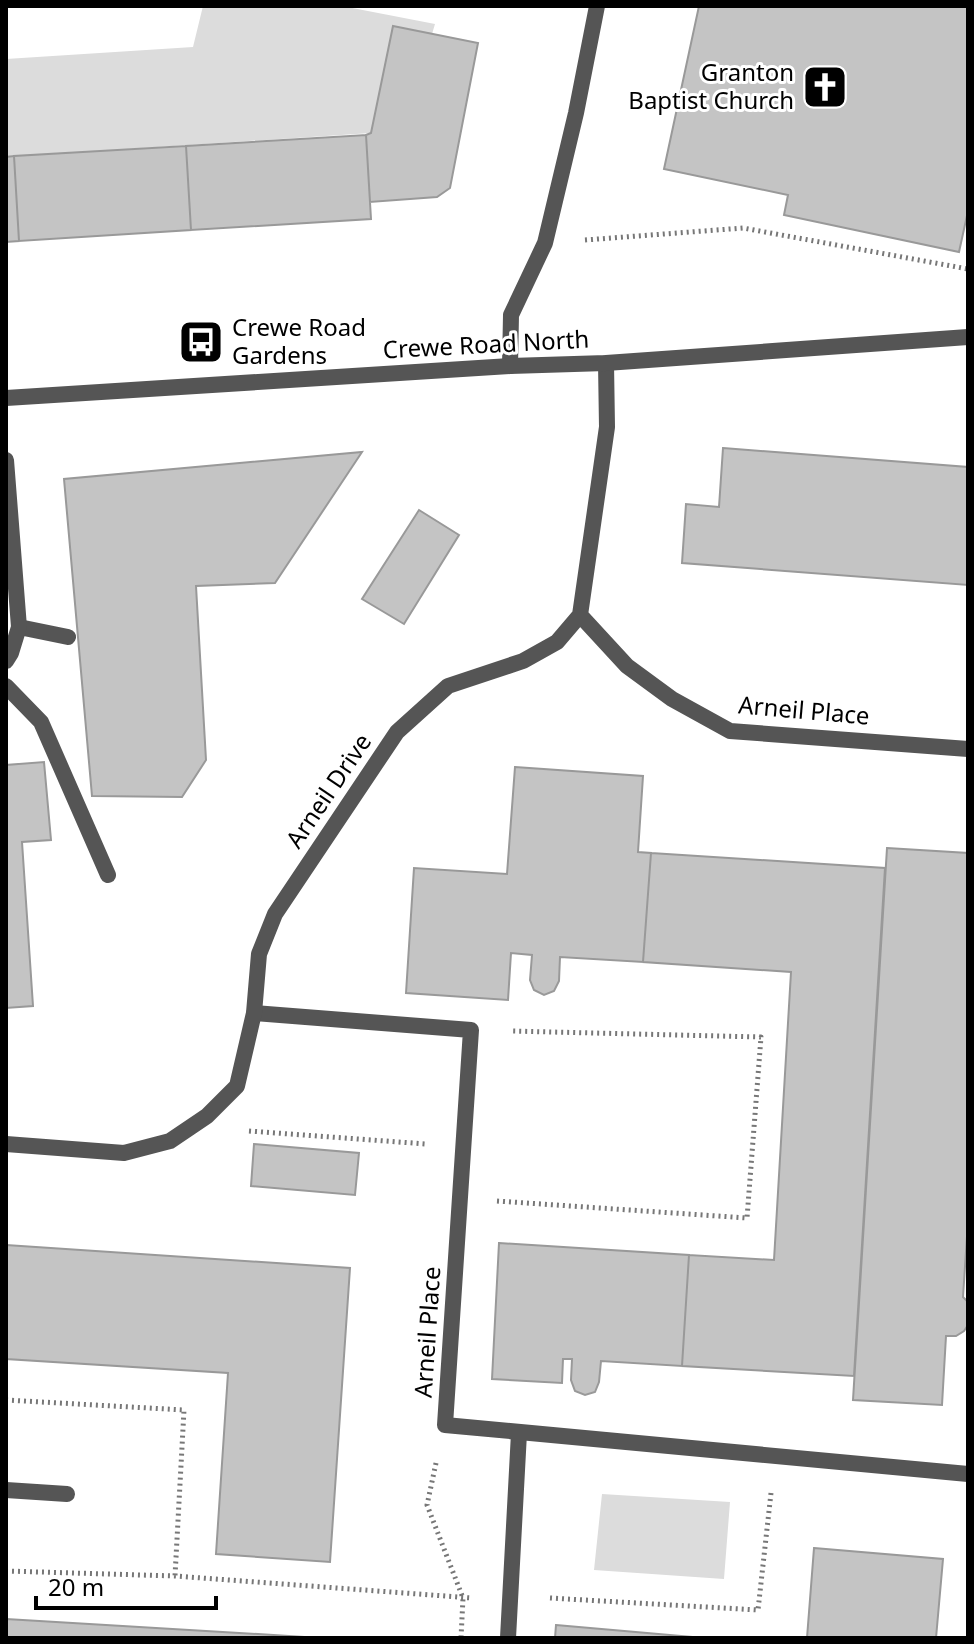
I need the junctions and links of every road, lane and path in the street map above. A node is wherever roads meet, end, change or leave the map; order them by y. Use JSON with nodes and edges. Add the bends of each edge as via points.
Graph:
{"nodes":[{"id":1,"x":597,"y":6,"type":"edge"},
{"id":2,"x":545,"y":243,"type":"junction"},
{"id":3,"x":968,"y":269,"type":"edge"},
{"id":4,"x":968,"y":337,"type":"edge"},
{"id":5,"x":606,"y":363,"type":"junction"},
{"id":6,"x":510,"y":366,"type":"junction"},
{"id":7,"x":6,"y":398,"type":"edge"},
{"id":8,"x":6,"y":460,"type":"edge"},
{"id":9,"x":580,"y":615,"type":"junction"},
{"id":10,"x":19,"y":627,"type":"junction"},
{"id":11,"x":68,"y":637,"type":"dead end"},
{"id":12,"x":6,"y":661,"type":"edge"},
{"id":13,"x":6,"y":686,"type":"edge"},
{"id":14,"x":968,"y":749,"type":"edge"},
{"id":15,"x":108,"y":875,"type":"dead end"},
{"id":16,"x":254,"y":1013,"type":"junction"},
{"id":17,"x":471,"y":1030,"type":"junction"},
{"id":18,"x":207,"y":1116,"type":"junction"},
{"id":19,"x":6,"y":1144,"type":"edge"},
{"id":20,"x":463,"y":1146,"type":"junction"},
{"id":21,"x":460,"y":1198,"type":"junction"},
{"id":22,"x":6,"y":1400,"type":"edge"},
{"id":23,"x":445,"y":1425,"type":"junction"},
{"id":24,"x":519,"y":1433,"type":"junction"},
{"id":25,"x":775,"y":1456,"type":"junction"},
{"id":26,"x":968,"y":1474,"type":"edge"},
{"id":27,"x":6,"y":1490,"type":"edge"},
{"id":28,"x":67,"y":1494,"type":"dead end"},
{"id":29,"x":6,"y":1571,"type":"edge"},
{"id":30,"x":175,"y":1576,"type":"junction"},
{"id":31,"x":510,"y":1596,"type":"junction"},
{"id":32,"x":463,"y":1598,"type":"junction"},
{"id":33,"x":461,"y":1638,"type":"edge"},
{"id":34,"x":508,"y":1638,"type":"edge"}],
"edges":[{"from":1,"to":2,"type":"street"},
{"from":2,"to":3,"type":"path","via":[[743,228]]},
{"from":2,"to":6,"type":"street","via":[[511,315]]},
{"from":4,"to":5,"type":"street","name":"Crewe Road North"},
{"from":5,"to":6,"type":"street","name":"Crewe Road North"},
{"from":5,"to":9,"type":"street","via":[[607,427]]},
{"from":6,"to":7,"type":"street","name":"Crewe Road North"},
{"from":8,"to":10,"type":"street"},
{"from":9,"to":14,"type":"street","name":"Arneil Place","via":[[627,666],[730,731]]},
{"from":9,"to":16,"type":"street","name":"Arneil Drive","via":[[557,642],[523,661],[448,686],[397,732],[275,914],[259,954]]},
{"from":10,"to":11,"type":"street"},
{"from":10,"to":12,"type":"street"},
{"from":13,"to":15,"type":"street","via":[[41,722]]},
{"from":16,"to":17,"type":"street"},
{"from":16,"to":18,"type":"street","name":"Arneil Drive","via":[[237,1086]]},
{"from":17,"to":20,"type":"street","name":"Arneil Place"},
{"from":17,"to":21,"type":"path","via":[[761,1037],[747,1218]]},
{"from":18,"to":19,"type":"street","name":"Arneil Drive","via":[[170,1141],[124,1153]]},
{"from":18,"to":20,"type":"path","via":[[237,1130]]},
{"from":20,"to":21,"type":"street","name":"Arneil Place"},
{"from":21,"to":23,"type":"street","name":"Arneil Place"},
{"from":22,"to":30,"type":"path","via":[[184,1410]]},
{"from":23,"to":24,"type":"street","name":"Arneil Place"},
{"from":23,"to":32,"type":"path","via":[[427,1505]]},
{"from":24,"to":25,"type":"street","name":"Arneil Place"},
{"from":24,"to":31,"type":"street"},
{"from":25,"to":26,"type":"street","name":"Arneil Place"},
{"from":25,"to":31,"type":"path","via":[[758,1610]]},
{"from":27,"to":28,"type":"street"},
{"from":29,"to":30,"type":"path"},
{"from":30,"to":32,"type":"path"},
{"from":31,"to":32,"type":"path"},
{"from":31,"to":34,"type":"street"},
{"from":32,"to":33,"type":"path"}]}
